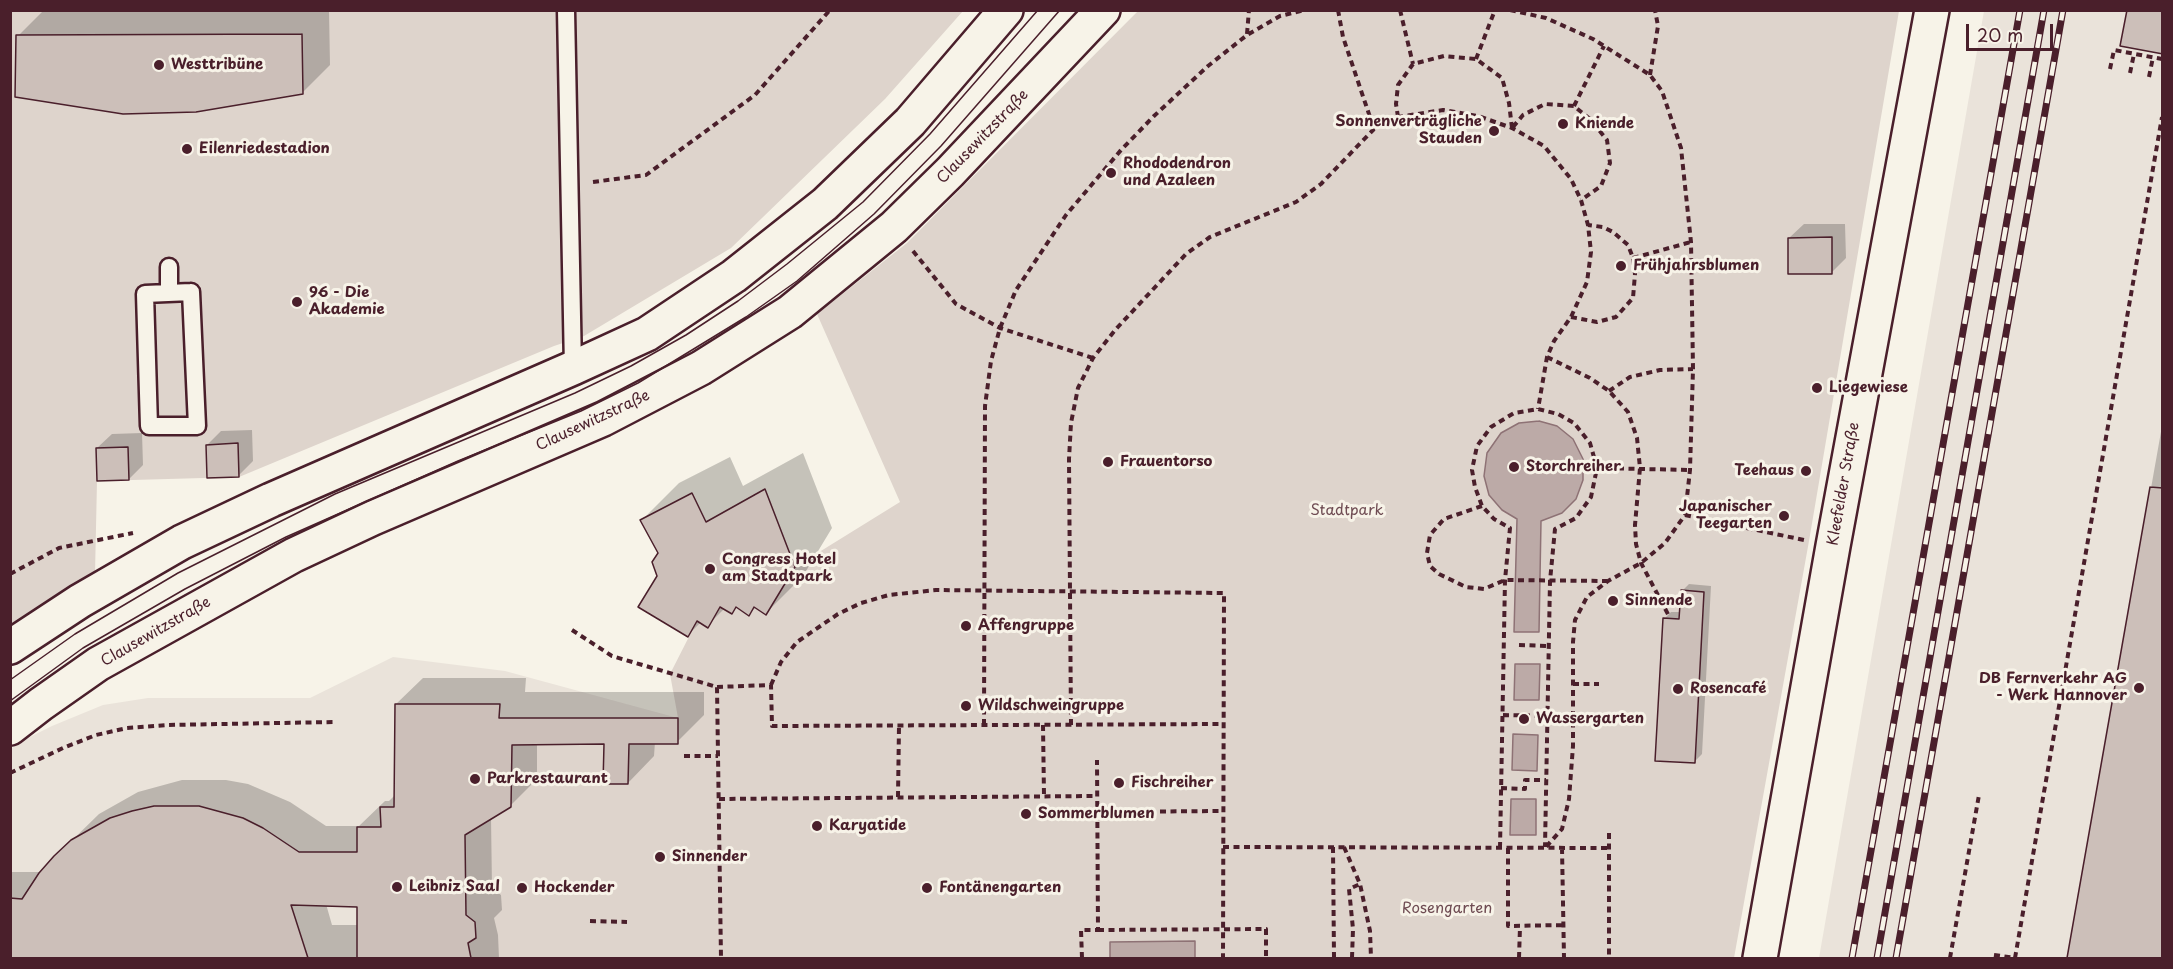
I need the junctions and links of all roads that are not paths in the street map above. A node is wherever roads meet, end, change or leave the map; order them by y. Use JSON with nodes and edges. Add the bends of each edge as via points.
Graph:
{"nodes":[{"id":1,"x":566,"y":10,"type":"edge"},
{"id":2,"x":1006,"y":10,"type":"edge"},
{"id":3,"x":1103,"y":10,"type":"edge"},
{"id":4,"x":1932,"y":10,"type":"edge"},
{"id":5,"x":168,"y":267,"type":"dead end"},
{"id":6,"x":169,"y":292,"type":"junction"},
{"id":7,"x":573,"y":368,"type":"junction"},
{"id":8,"x":10,"y":647,"type":"edge"},
{"id":9,"x":10,"y":728,"type":"edge"},
{"id":10,"x":1760,"y":958,"type":"edge"}],
"edges":[{"from":1,"to":7,"type":"lane"},
{"from":2,"to":7,"type":"street","via":[[909,122],[825,204],[734,276],[657,327]]},
{"from":3,"to":9,"type":"street","name":"Clausewitzstraße","via":[[894,227],[790,312],[701,368],[603,418],[294,555],[98,664]]},
{"from":4,"to":10,"type":"street","name":"Kleefelder Straße"},
{"from":5,"to":6,"type":"lane"},
{"from":6,"to":6,"type":"lane","via":[[191,292],[196,426],[149,426],[145,294]]},
{"from":7,"to":8,"type":"street","via":[[182,542]]}]}
